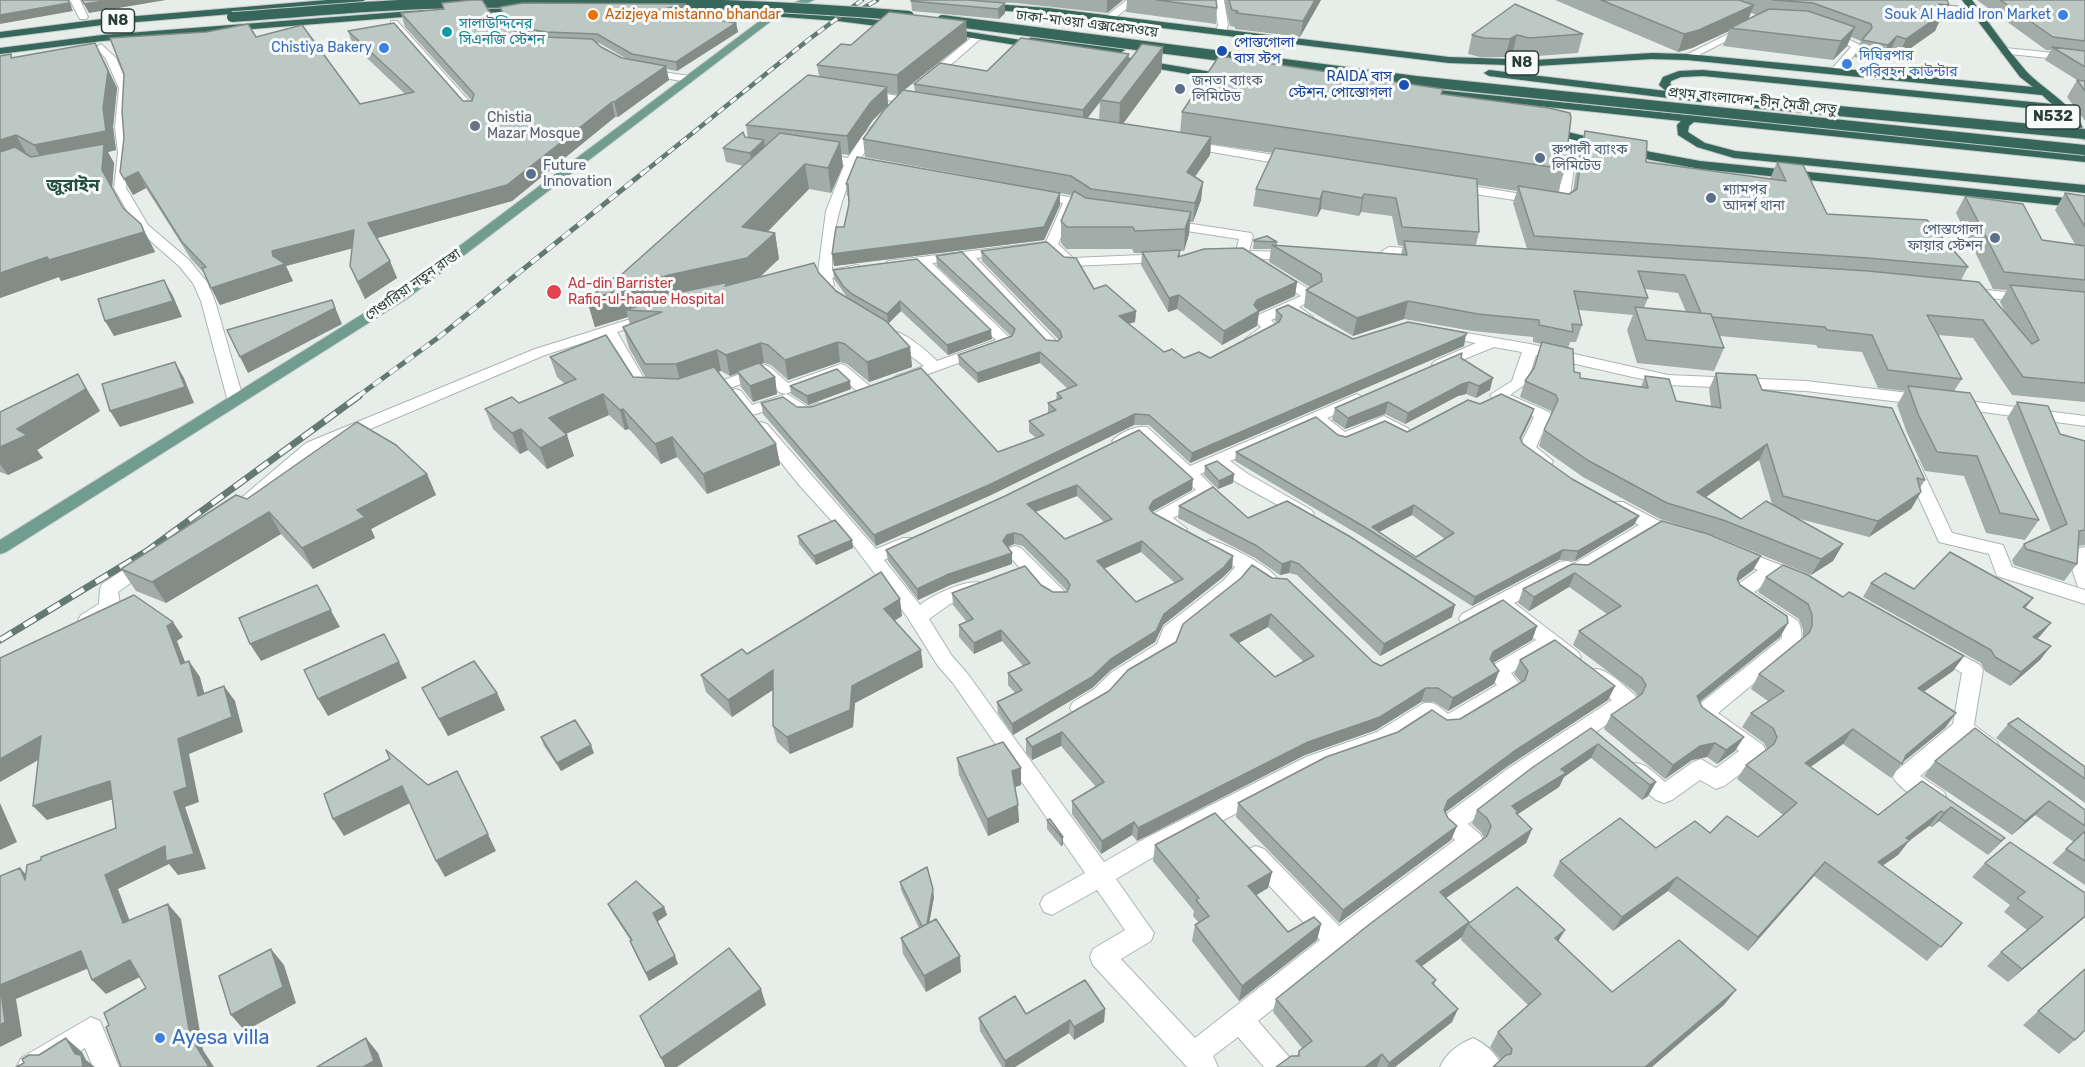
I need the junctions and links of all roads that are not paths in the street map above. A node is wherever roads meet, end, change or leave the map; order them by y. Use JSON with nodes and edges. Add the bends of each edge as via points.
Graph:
{"nodes":[{"id":1,"x":75,"y":0,"type":"edge"},
{"id":2,"x":248,"y":0,"type":"edge"},
{"id":3,"x":360,"y":0,"type":"edge"},
{"id":4,"x":809,"y":0,"type":"edge"},
{"id":5,"x":823,"y":0,"type":"edge"},
{"id":6,"x":1133,"y":0,"type":"edge"},
{"id":7,"x":1219,"y":0,"type":"edge"},
{"id":8,"x":1966,"y":0,"type":"edge"},
{"id":9,"x":491,"y":5,"type":"edge"},
{"id":10,"x":975,"y":6,"type":"edge"},
{"id":11,"x":1916,"y":6,"type":"edge"},
{"id":12,"x":999,"y":8,"type":"junction"},
{"id":13,"x":475,"y":10,"type":"junction"},
{"id":14,"x":1976,"y":12,"type":"junction"},
{"id":15,"x":235,"y":13,"type":"junction"},
{"id":16,"x":776,"y":13,"type":"junction"},
{"id":17,"x":453,"y":14,"type":"edge"},
{"id":18,"x":441,"y":16,"type":"edge"},
{"id":19,"x":82,"y":17,"type":"junction"},
{"id":20,"x":923,"y":17,"type":"junction"},
{"id":21,"x":1109,"y":18,"type":"junction"},
{"id":22,"x":1761,"y":22,"type":"edge"},
{"id":23,"x":394,"y":23,"type":"junction"},
{"id":24,"x":0,"y":27,"type":"edge"},
{"id":25,"x":936,"y":30,"type":"edge"},
{"id":26,"x":1822,"y":30,"type":"edge"},
{"id":27,"x":1221,"y":32,"type":"junction"},
{"id":28,"x":0,"y":35,"type":"edge"},
{"id":29,"x":981,"y":36,"type":"junction"},
{"id":30,"x":996,"y":38,"type":"junction"},
{"id":31,"x":528,"y":41,"type":"edge"},
{"id":32,"x":0,"y":42,"type":"edge"},
{"id":33,"x":101,"y":47,"type":"junction"},
{"id":34,"x":0,"y":51,"type":"edge"},
{"id":35,"x":2005,"y":51,"type":"junction"},
{"id":36,"x":1687,"y":57,"type":"junction"},
{"id":37,"x":2085,"y":59,"type":"edge"},
{"id":38,"x":0,"y":60,"type":"edge"},
{"id":39,"x":632,"y":70,"type":"edge"},
{"id":40,"x":1836,"y":70,"type":"junction"},
{"id":41,"x":1504,"y":75,"type":"junction"},
{"id":42,"x":2024,"y":75,"type":"junction"},
{"id":43,"x":689,"y":79,"type":"junction"},
{"id":44,"x":1237,"y":79,"type":"edge"},
{"id":45,"x":1476,"y":79,"type":"junction"},
{"id":46,"x":1416,"y":81,"type":"junction"},
{"id":47,"x":856,"y":93,"type":"edge"},
{"id":48,"x":1460,"y":96,"type":"junction"},
{"id":49,"x":1680,"y":96,"type":"junction"},
{"id":50,"x":2045,"y":99,"type":"junction"},
{"id":51,"x":937,"y":105,"type":"edge"},
{"id":52,"x":895,"y":108,"type":"junction"},
{"id":53,"x":1702,"y":108,"type":"junction"},
{"id":54,"x":473,"y":112,"type":"edge"},
{"id":55,"x":1520,"y":114,"type":"edge"},
{"id":56,"x":1690,"y":119,"type":"junction"},
{"id":57,"x":1573,"y":136,"type":"junction"},
{"id":58,"x":2085,"y":137,"type":"edge"},
{"id":59,"x":1180,"y":144,"type":"edge"},
{"id":60,"x":2085,"y":150,"type":"edge"},
{"id":61,"x":806,"y":156,"type":"edge"},
{"id":62,"x":2085,"y":158,"type":"edge"},
{"id":63,"x":851,"y":161,"type":"junction"},
{"id":64,"x":1307,"y":165,"type":"edge"},
{"id":65,"x":893,"y":170,"type":"edge"},
{"id":66,"x":1436,"y":185,"type":"edge"},
{"id":67,"x":2085,"y":189,"type":"edge"},
{"id":68,"x":1025,"y":193,"type":"edge"},
{"id":69,"x":2085,"y":194,"type":"edge"},
{"id":70,"x":1070,"y":201,"type":"junction"},
{"id":71,"x":2085,"y":204,"type":"edge"},
{"id":72,"x":1109,"y":217,"type":"edge"},
{"id":73,"x":1155,"y":223,"type":"edge"},
{"id":74,"x":1051,"y":245,"type":"junction"},
{"id":75,"x":1436,"y":254,"type":"edge"},
{"id":76,"x":966,"y":255,"type":"junction"},
{"id":77,"x":1242,"y":255,"type":"junction"},
{"id":78,"x":1219,"y":256,"type":"edge"},
{"id":79,"x":1306,"y":257,"type":"edge"},
{"id":80,"x":1173,"y":258,"type":"edge"},
{"id":81,"x":920,"y":260,"type":"junction"},
{"id":82,"x":1363,"y":263,"type":"edge"},
{"id":83,"x":824,"y":274,"type":"junction"},
{"id":84,"x":780,"y":284,"type":"edge"},
{"id":85,"x":1954,"y":291,"type":"edge"},
{"id":86,"x":833,"y":294,"type":"edge"},
{"id":87,"x":2037,"y":299,"type":"edge"},
{"id":88,"x":1288,"y":307,"type":"junction"},
{"id":89,"x":670,"y":310,"type":"edge"},
{"id":90,"x":1315,"y":322,"type":"edge"},
{"id":91,"x":881,"y":329,"type":"edge"},
{"id":92,"x":1424,"y":329,"type":"edge"},
{"id":93,"x":608,"y":330,"type":"junction"},
{"id":94,"x":1492,"y":342,"type":"junction"},
{"id":95,"x":1053,"y":346,"type":"edge"},
{"id":96,"x":1238,"y":346,"type":"edge"},
{"id":97,"x":1530,"y":349,"type":"junction"},
{"id":98,"x":934,"y":367,"type":"junction"},
{"id":99,"x":1425,"y":370,"type":"edge"},
{"id":100,"x":877,"y":387,"type":"junction"},
{"id":101,"x":663,"y":392,"type":"edge"},
{"id":102,"x":1370,"y":393,"type":"edge"},
{"id":103,"x":1883,"y":394,"type":"junction"},
{"id":104,"x":235,"y":398,"type":"junction"},
{"id":105,"x":749,"y":411,"type":"junction"},
{"id":106,"x":1890,"y":414,"type":"edge"},
{"id":107,"x":1315,"y":417,"type":"junction"},
{"id":108,"x":2085,"y":421,"type":"edge"},
{"id":109,"x":1422,"y":426,"type":"edge"},
{"id":110,"x":1100,"y":451,"type":"edge"},
{"id":111,"x":1907,"y":454,"type":"edge"},
{"id":112,"x":1218,"y":460,"type":"junction"},
{"id":113,"x":1556,"y":469,"type":"edge"},
{"id":114,"x":1188,"y":473,"type":"junction"},
{"id":115,"x":1604,"y":499,"type":"edge"},
{"id":116,"x":228,"y":511,"type":"edge"},
{"id":117,"x":1316,"y":521,"type":"edge"},
{"id":118,"x":1653,"y":525,"type":"junction"},
{"id":119,"x":928,"y":533,"type":"edge"},
{"id":120,"x":1696,"y":538,"type":"edge"},
{"id":121,"x":1718,"y":547,"type":"edge"},
{"id":122,"x":0,"y":548,"type":"edge"},
{"id":123,"x":161,"y":552,"type":"edge"},
{"id":124,"x":1015,"y":552,"type":"dead end"},
{"id":125,"x":2085,"y":553,"type":"edge"},
{"id":126,"x":872,"y":558,"type":"junction"},
{"id":127,"x":1247,"y":565,"type":"junction"},
{"id":128,"x":1029,"y":567,"type":"junction"},
{"id":129,"x":1773,"y":569,"type":"junction"},
{"id":130,"x":1009,"y":574,"type":"edge"},
{"id":131,"x":990,"y":582,"type":"edge"},
{"id":132,"x":1288,"y":582,"type":"edge"},
{"id":133,"x":2085,"y":582,"type":"edge"},
{"id":134,"x":1811,"y":585,"type":"edge"},
{"id":135,"x":1058,"y":597,"type":"edge"},
{"id":136,"x":2085,"y":597,"type":"edge"},
{"id":137,"x":1500,"y":602,"type":"junction"},
{"id":138,"x":1454,"y":606,"type":"edge"},
{"id":139,"x":1472,"y":618,"type":"junction"},
{"id":140,"x":917,"y":620,"type":"junction"},
{"id":141,"x":72,"y":629,"type":"edge"},
{"id":142,"x":1451,"y":629,"type":"edge"},
{"id":143,"x":1551,"y":641,"type":"junction"},
{"id":144,"x":1924,"y":642,"type":"edge"},
{"id":145,"x":1063,"y":718,"type":"edge"},
{"id":146,"x":1963,"y":728,"type":"junction"},
{"id":147,"x":1620,"y":758,"type":"edge"},
{"id":148,"x":2006,"y":760,"type":"edge"},
{"id":149,"x":1951,"y":809,"type":"edge"},
{"id":150,"x":1216,"y":814,"type":"junction"},
{"id":151,"x":1101,"y":876,"type":"junction"},
{"id":152,"x":1052,"y":904,"type":"dead end"},
{"id":153,"x":1338,"y":942,"type":"junction"},
{"id":154,"x":1239,"y":1019,"type":"junction"},
{"id":155,"x":1199,"y":1061,"type":"edge"},
{"id":156,"x":30,"y":1067,"type":"edge"},
{"id":157,"x":106,"y":1067,"type":"edge"},
{"id":158,"x":1281,"y":1067,"type":"edge"},
{"id":159,"x":1453,"y":1067,"type":"edge"},
{"id":160,"x":1489,"y":1067,"type":"edge"}],
"edges":[{"from":1,"to":19,"type":"street"},
{"from":2,"to":19,"type":"highway","number":"N8"},
{"from":3,"to":15,"type":"highway","name":"ঢাকা-মাওয়া এক্সপ্রেসওয়ে","number":"N8"},
{"from":4,"to":16,"type":"main road","name":"গেণ্ডারিয়া নতুন রাস্তা"},
{"from":5,"to":20,"type":"highway","name":"ঢাকা-মাওয়া এক্সপ্রেসওয়ে","number":"N8"},
{"from":6,"to":21,"type":"street"},
{"from":7,"to":27,"type":"street"},
{"from":8,"to":14,"type":"highway","number":"N532"},
{"from":9,"to":13,"type":"highway","number":"N8"},
{"from":9,"to":16,"type":"highway","number":"N8"},
{"from":9,"to":31,"type":"street","via":[[501,28]]},
{"from":10,"to":12,"type":"highway","number":"N8"},
{"from":11,"to":14,"type":"lane"},
{"from":12,"to":21,"type":"highway","number":"N8"},
{"from":12,"to":41,"type":"highway"},
{"from":13,"to":17,"type":"highway"},
{"from":13,"to":34,"type":"highway","number":"N8","via":[[195,29]]},
{"from":14,"to":35,"type":"highway","number":"N532"},
{"from":15,"to":20,"type":"highway","name":"ঢাকা-মাওয়া এক্সপ্রেসওয়ে","number":"N8","bridge":true,"via":[[572,0],[772,5]]},
{"from":15,"to":28,"type":"highway","name":"ঢাকা-মাওয়া এক্সপ্রেসওয়ে","number":"N8","via":[[102,22]]},
{"from":15,"to":32,"type":"highway","name":"ঢাকা-মাওয়া এক্সপ্রেসওয়ে","number":"N8"},
{"from":16,"to":20,"type":"highway","number":"N8"},
{"from":16,"to":43,"type":"main road","name":"গেণ্ডারিয়া নতুন রাস্তা"},
{"from":18,"to":23,"type":"highway"},
{"from":19,"to":24,"type":"highway","number":"N8"},
{"from":20,"to":45,"type":"highway","name":"ঢাকা-মাওয়া এক্সপ্রেসওয়ে","number":"N8"},
{"from":20,"to":46,"type":"highway","name":"ঢাকা-মাওয়া এক্সপ্রেসওয়ে","number":"N8","bridge":true},
{"from":21,"to":27,"type":"highway","number":"N8"},
{"from":22,"to":36,"type":"street"},
{"from":23,"to":33,"type":"highway"},
{"from":23,"to":54,"type":"street"},
{"from":25,"to":29,"type":"highway"},
{"from":26,"to":40,"type":"street","via":[[1857,46]]},
{"from":27,"to":36,"type":"highway","number":"N8","via":[[1482,63]]},
{"from":29,"to":30,"type":"highway"},
{"from":29,"to":52,"type":"street"},
{"from":30,"to":44,"type":"highway"},
{"from":30,"to":48,"type":"highway","via":[[1155,54]]},
{"from":33,"to":38,"type":"highway"},
{"from":33,"to":104,"type":"street","via":[[111,58],[124,88],[118,156],[120,189],[142,227],[200,282]]},
{"from":35,"to":37,"type":"street"},
{"from":35,"to":42,"type":"highway","number":"N532"},
{"from":36,"to":40,"type":"highway","number":"N8"},
{"from":39,"to":43,"type":"street"},
{"from":40,"to":50,"type":"highway","number":"N8"},
{"from":41,"to":45,"type":"highway"},
{"from":41,"to":49,"type":"highway"},
{"from":41,"to":50,"type":"highway","via":[[1641,64],[1694,66]]},
{"from":42,"to":50,"type":"highway","number":"N532"},
{"from":42,"to":50,"type":"highway","number":"N532"},
{"from":43,"to":104,"type":"main road","name":"গেণ্ডারিয়া নতুন রাস্তা","via":[[403,295]]},
{"from":45,"to":53,"type":"highway","number":"N8"},
{"from":46,"to":48,"type":"highway"},
{"from":46,"to":53,"type":"highway","name":"প্রথম বাংলাদেশ-চীন মৈত্রী সেতু","number":"N8","bridge":true},
{"from":47,"to":52,"type":"street"},
{"from":48,"to":55,"type":"highway"},
{"from":48,"to":56,"type":"highway"},
{"from":49,"to":50,"type":"highway","via":[[1664,85],[1667,79],[1703,73]]},
{"from":49,"to":53,"type":"highway"},
{"from":50,"to":58,"type":"highway","number":"N532"},
{"from":50,"to":62,"type":"highway","number":"N532"},
{"from":51,"to":52,"type":"street"},
{"from":52,"to":63,"type":"street"},
{"from":53,"to":56,"type":"highway"},
{"from":53,"to":58,"type":"highway","bridge":true},
{"from":53,"to":60,"type":"highway","name":"প্রথম বাংলাদেশ-চীন মৈত্রী সেতু","number":"N8","bridge":true},
{"from":53,"to":62,"type":"highway"},
{"from":56,"to":67,"type":"highway","via":[[1681,128],[1682,133],[1714,150],[1734,154]]},
{"from":57,"to":66,"type":"street","via":[[1564,205]]},
{"from":57,"to":69,"type":"highway","via":[[1541,124],[1692,154]]},
{"from":57,"to":71,"type":"highway","via":[[1700,165]]},
{"from":59,"to":64,"type":"street"},
{"from":61,"to":63,"type":"street"},
{"from":63,"to":65,"type":"street"},
{"from":63,"to":83,"type":"street","via":[[830,217]]},
{"from":68,"to":70,"type":"street"},
{"from":70,"to":72,"type":"street","via":[[1086,213]]},
{"from":70,"to":74,"type":"street"},
{"from":73,"to":77,"type":"street","via":[[1246,236]]},
{"from":74,"to":76,"type":"street"},
{"from":74,"to":80,"type":"street","via":[[1070,262]]},
{"from":75,"to":82,"type":"street","via":[[1389,251],[1386,264]]},
{"from":76,"to":81,"type":"street"},
{"from":76,"to":95,"type":"street"},
{"from":77,"to":78,"type":"street"},
{"from":77,"to":79,"type":"street"},
{"from":77,"to":88,"type":"street","via":[[1311,296]]},
{"from":81,"to":83,"type":"street"},
{"from":81,"to":98,"type":"street","via":[[1006,341]]},
{"from":83,"to":84,"type":"street"},
{"from":83,"to":86,"type":"street"},
{"from":85,"to":87,"type":"street"},
{"from":88,"to":90,"type":"street"},
{"from":88,"to":96,"type":"street","via":[[1261,319],[1271,327]]},
{"from":89,"to":93,"type":"street"},
{"from":91,"to":98,"type":"street"},
{"from":92,"to":94,"type":"street"},
{"from":93,"to":101,"type":"street","via":[[644,392]]},
{"from":93,"to":116,"type":"street","via":[[540,352],[312,447],[249,501]]},
{"from":94,"to":97,"type":"street"},
{"from":94,"to":99,"type":"street"},
{"from":97,"to":103,"type":"street","via":[[1668,380]]},
{"from":97,"to":113,"type":"street","via":[[1519,383],[1490,399],[1543,415],[1527,448]]},
{"from":98,"to":100,"type":"street"},
{"from":100,"to":105,"type":"street","via":[[806,413],[787,399]]},
{"from":100,"to":105,"type":"street","via":[[841,369],[785,389],[765,370],[720,382]]},
{"from":102,"to":107,"type":"street"},
{"from":103,"to":106,"type":"street"},
{"from":103,"to":108,"type":"street"},
{"from":104,"to":122,"type":"main road","name":"গেণ্ডারিয়া নতুন রাস্তা"},
{"from":105,"to":126,"type":"street"},
{"from":107,"to":109,"type":"street","via":[[1344,439],[1384,421],[1404,434]]},
{"from":107,"to":112,"type":"street"},
{"from":110,"to":114,"type":"street","via":[[1141,431]]},
{"from":111,"to":136,"type":"street","via":[[1945,538],[1997,549],[2004,570]]},
{"from":112,"to":114,"type":"street"},
{"from":112,"to":117,"type":"street"},
{"from":114,"to":127,"type":"street","via":[[1208,491],[1159,518]]},
{"from":115,"to":118,"type":"street"},
{"from":118,"to":120,"type":"street"},
{"from":118,"to":137,"type":"street","via":[[1574,572],[1567,567]]},
{"from":119,"to":126,"type":"street"},
{"from":121,"to":129,"type":"street"},
{"from":123,"to":141,"type":"street","via":[[109,589],[109,607]]},
{"from":124,"to":128,"type":"street"},
{"from":125,"to":133,"type":"street","via":[[2076,554]]},
{"from":126,"to":140,"type":"street"},
{"from":127,"to":132,"type":"street","via":[[1278,586]]},
{"from":127,"to":145,"type":"street","via":[[1231,585],[1171,632],[1166,648]]},
{"from":128,"to":130,"type":"street"},
{"from":128,"to":135,"type":"street"},
{"from":129,"to":134,"type":"street"},
{"from":129,"to":147,"type":"street","via":[[1741,592],[1791,626],[1792,641],[1703,713],[1755,751],[1716,780],[1701,768],[1664,794]]},
{"from":131,"to":140,"type":"street","via":[[932,604]]},
{"from":137,"to":139,"type":"street"},
{"from":137,"to":143,"type":"street"},
{"from":138,"to":139,"type":"street"},
{"from":139,"to":142,"type":"street"},
{"from":140,"to":151,"type":"street","via":[[1018,745]]},
{"from":143,"to":150,"type":"street","via":[[1497,672],[1511,686],[1447,725],[1429,710],[1385,738],[1314,763]]},
{"from":143,"to":153,"type":"street","via":[[1627,700],[1594,736],[1517,774],[1452,823],[1472,841]]},
{"from":144,"to":146,"type":"street","via":[[1974,670]]},
{"from":146,"to":148,"type":"street"},
{"from":146,"to":149,"type":"street","via":[[1904,777]]},
{"from":150,"to":151,"type":"street"},
{"from":150,"to":153,"type":"street"},
{"from":151,"to":152,"type":"street"},
{"from":151,"to":155,"type":"street","via":[[1142,933],[1102,957]]},
{"from":153,"to":154,"type":"street"},
{"from":154,"to":155,"type":"street"},
{"from":154,"to":158,"type":"street"},
{"from":156,"to":157,"type":"street","via":[[91,1030]]},
{"from":159,"to":160,"type":"street","via":[[1473,1051]]}]}
